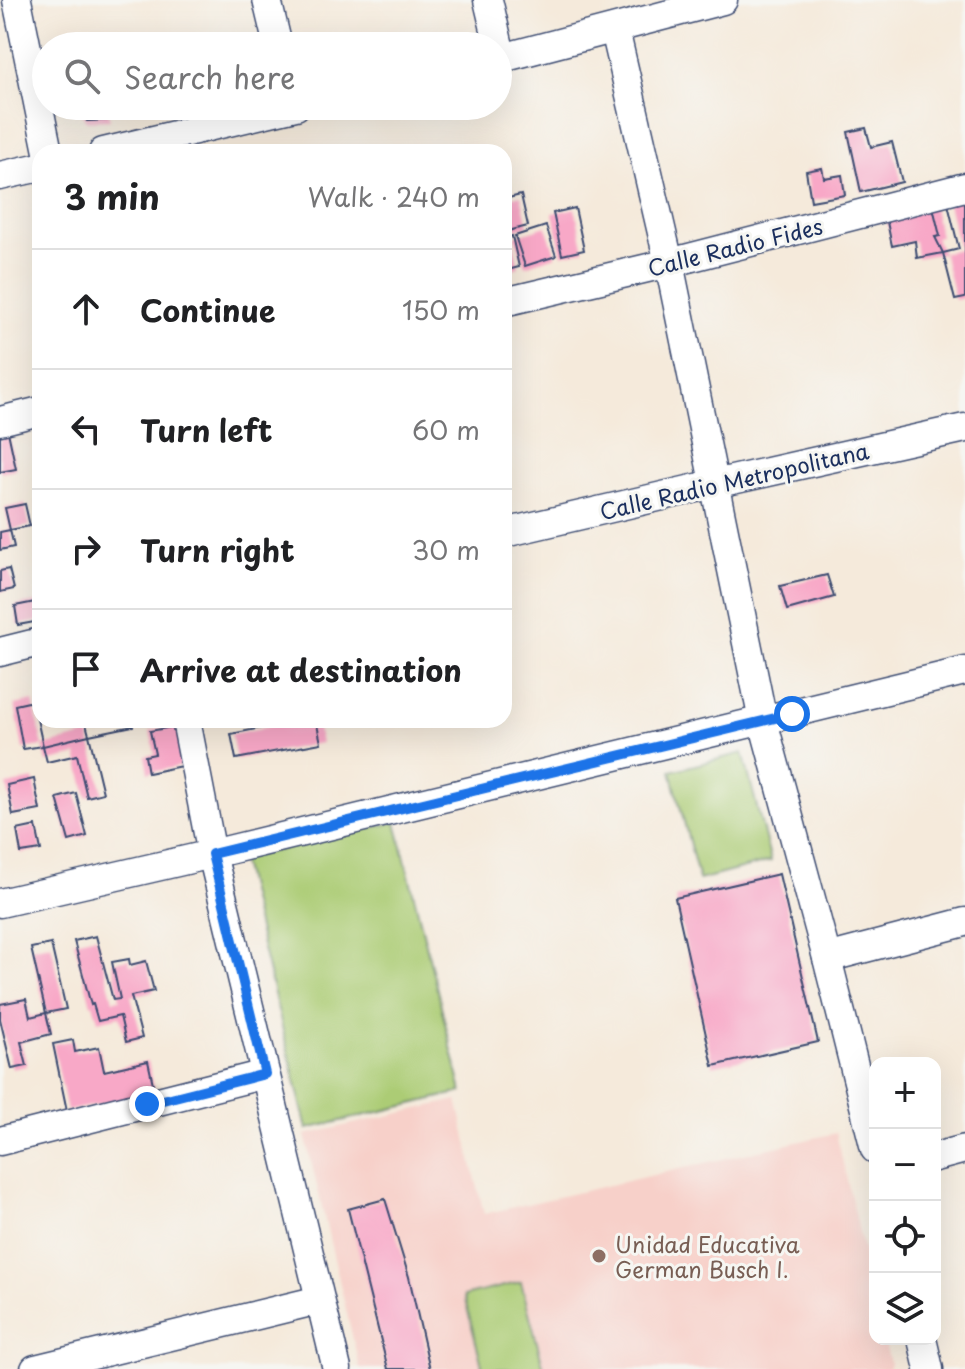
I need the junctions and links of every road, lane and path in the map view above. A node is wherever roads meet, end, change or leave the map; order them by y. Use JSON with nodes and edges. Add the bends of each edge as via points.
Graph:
{"nodes":[{"id":1,"x":17,"y":0,"type":"edge"},
{"id":2,"x":267,"y":0,"type":"edge"},
{"id":3,"x":488,"y":0,"type":"edge"},
{"id":4,"x":712,"y":1,"type":"edge"},
{"id":5,"x":615,"y":30,"type":"junction"},
{"id":6,"x":275,"y":32,"type":"edge"},
{"id":7,"x":495,"y":32,"type":"edge"},
{"id":8,"x":512,"y":56,"type":"edge"},
{"id":9,"x":32,"y":74,"type":"edge"},
{"id":10,"x":41,"y":120,"type":"edge"},
{"id":11,"x":235,"y":120,"type":"edge"},
{"id":12,"x":46,"y":144,"type":"edge"},
{"id":13,"x":136,"y":144,"type":"edge"},
{"id":14,"x":32,"y":169,"type":"edge"},
{"id":15,"x":0,"y":176,"type":"edge"},
{"id":16,"x":965,"y":187,"type":"edge"},
{"id":17,"x":669,"y":263,"type":"junction"},
{"id":18,"x":512,"y":300,"type":"edge"},
{"id":19,"x":32,"y":413,"type":"edge"},
{"id":20,"x":0,"y":421,"type":"edge"},
{"id":21,"x":965,"y":428,"type":"edge"},
{"id":22,"x":714,"y":484,"type":"junction"},
{"id":23,"x":512,"y":531,"type":"edge"},
{"id":24,"x":32,"y":644,"type":"edge"},
{"id":25,"x":0,"y":652,"type":"edge"},
{"id":26,"x":965,"y":671,"type":"edge"},
{"id":27,"x":763,"y":721,"type":"junction"},
{"id":28,"x":188,"y":728,"type":"edge"},
{"id":29,"x":212,"y":854,"type":"junction"},
{"id":30,"x":0,"y":903,"type":"edge"},
{"id":31,"x":965,"y":922,"type":"edge"},
{"id":32,"x":827,"y":958,"type":"junction"},
{"id":33,"x":265,"y":1074,"type":"junction"},
{"id":34,"x":870,"y":1129,"type":"edge"},
{"id":35,"x":0,"y":1141,"type":"edge"},
{"id":36,"x":965,"y":1149,"type":"edge"},
{"id":37,"x":941,"y":1155,"type":"edge"},
{"id":38,"x":319,"y":1300,"type":"junction"},
{"id":39,"x":923,"y":1345,"type":"edge"},
{"id":40,"x":35,"y":1369,"type":"edge"},
{"id":41,"x":337,"y":1369,"type":"edge"},
{"id":42,"x":929,"y":1369,"type":"edge"}],
"edges":[{"from":1,"to":9,"type":"street"},
{"from":2,"to":6,"type":"street"},
{"from":3,"to":7,"type":"street"},
{"from":4,"to":5,"type":"street"},
{"from":5,"to":8,"type":"street"},
{"from":5,"to":17,"type":"street"},
{"from":10,"to":12,"type":"street"},
{"from":11,"to":13,"type":"street"},
{"from":14,"to":15,"type":"street"},
{"from":16,"to":17,"type":"street","name":"Calle Radio Fides"},
{"from":17,"to":18,"type":"street","name":"Calle Radio Fides"},
{"from":17,"to":22,"type":"street"},
{"from":19,"to":20,"type":"street"},
{"from":21,"to":22,"type":"street","name":"Calle Radio Metropolitana"},
{"from":22,"to":23,"type":"street","name":"Calle Radio Metropolitana"},
{"from":22,"to":27,"type":"street"},
{"from":24,"to":25,"type":"street"},
{"from":26,"to":27,"type":"street"},
{"from":27,"to":29,"type":"street"},
{"from":27,"to":32,"type":"street"},
{"from":28,"to":29,"type":"street"},
{"from":29,"to":30,"type":"street"},
{"from":29,"to":33,"type":"street"},
{"from":31,"to":32,"type":"street"},
{"from":32,"to":34,"type":"street"},
{"from":33,"to":35,"type":"street"},
{"from":33,"to":38,"type":"street"},
{"from":36,"to":37,"type":"street"},
{"from":38,"to":40,"type":"street"},
{"from":38,"to":41,"type":"street"},
{"from":39,"to":42,"type":"street"}]}
